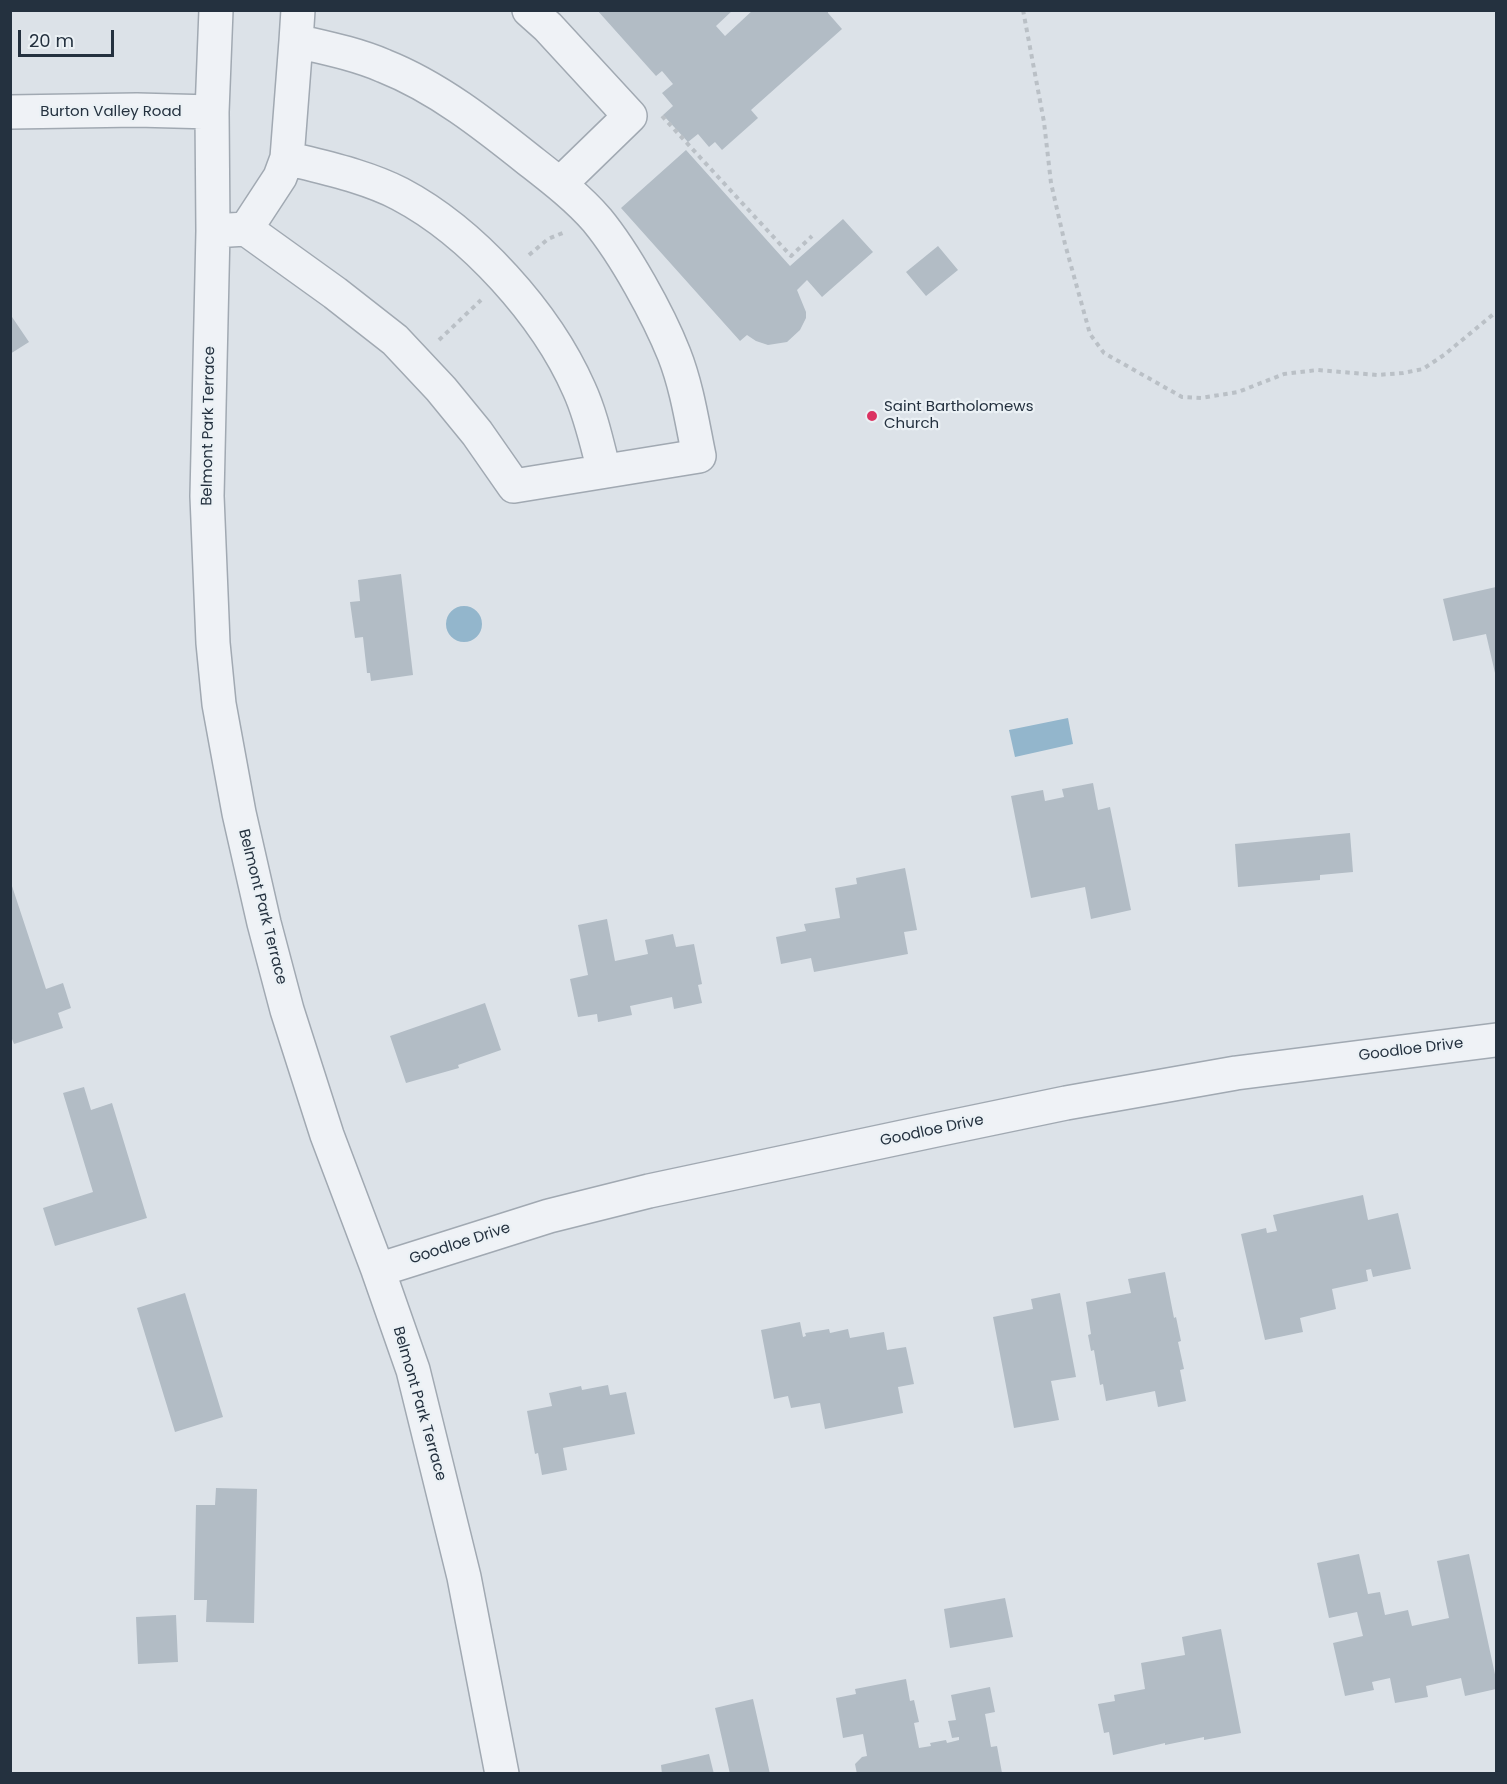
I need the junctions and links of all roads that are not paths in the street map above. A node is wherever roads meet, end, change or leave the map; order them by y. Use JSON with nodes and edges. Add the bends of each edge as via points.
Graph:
{"nodes":[{"id":1,"x":216,"y":10,"type":"edge"},
{"id":2,"x":529,"y":10,"type":"edge"},
{"id":3,"x":297,"y":26,"type":"edge"},
{"id":4,"x":10,"y":112,"type":"edge"},
{"id":5,"x":212,"y":112,"type":"junction"},
{"id":6,"x":287,"y":158,"type":"junction"},
{"id":7,"x":560,"y":184,"type":"junction"},
{"id":8,"x":246,"y":229,"type":"junction"},
{"id":9,"x":213,"y":231,"type":"junction"},
{"id":10,"x":604,"y":471,"type":"junction"},
{"id":11,"x":1497,"y":1040,"type":"edge"},
{"id":12,"x":378,"y":1270,"type":"junction"},
{"id":13,"x":502,"y":1773,"type":"edge"}],
"edges":[{"from":1,"to":5,"type":"street","name":"Belmont Park Terrace"},
{"from":2,"to":7,"type":"street","via":[[630,116]]},
{"from":3,"to":6,"type":"street"},
{"from":3,"to":7,"type":"street","via":[[416,81],[476,119]]},
{"from":4,"to":5,"type":"street","name":"Burton Valley Road"},
{"from":5,"to":9,"type":"street","name":"Belmont Park Terrace"},
{"from":6,"to":8,"type":"street","via":[[280,177]]},
{"from":6,"to":10,"type":"street","via":[[399,194],[492,266],[556,344],[580,389]]},
{"from":7,"to":10,"type":"street","via":[[596,220],[624,259],[651,308],[684,384],[699,456]]},
{"from":8,"to":9,"type":"street"},
{"from":8,"to":10,"type":"street","via":[[408,352],[477,433],[514,486]]},
{"from":9,"to":12,"type":"street","name":"Belmont Park Terrace","via":[[207,496],[219,704],[239,813],[287,1010],[327,1135]]},
{"from":11,"to":12,"type":"street","name":"Goodloe Drive","via":[[1236,1073],[1066,1103],[649,1191],[560,1213]]},
{"from":12,"to":13,"type":"street","name":"Belmont Park Terrace","via":[[413,1370],[441,1482]]}]}
